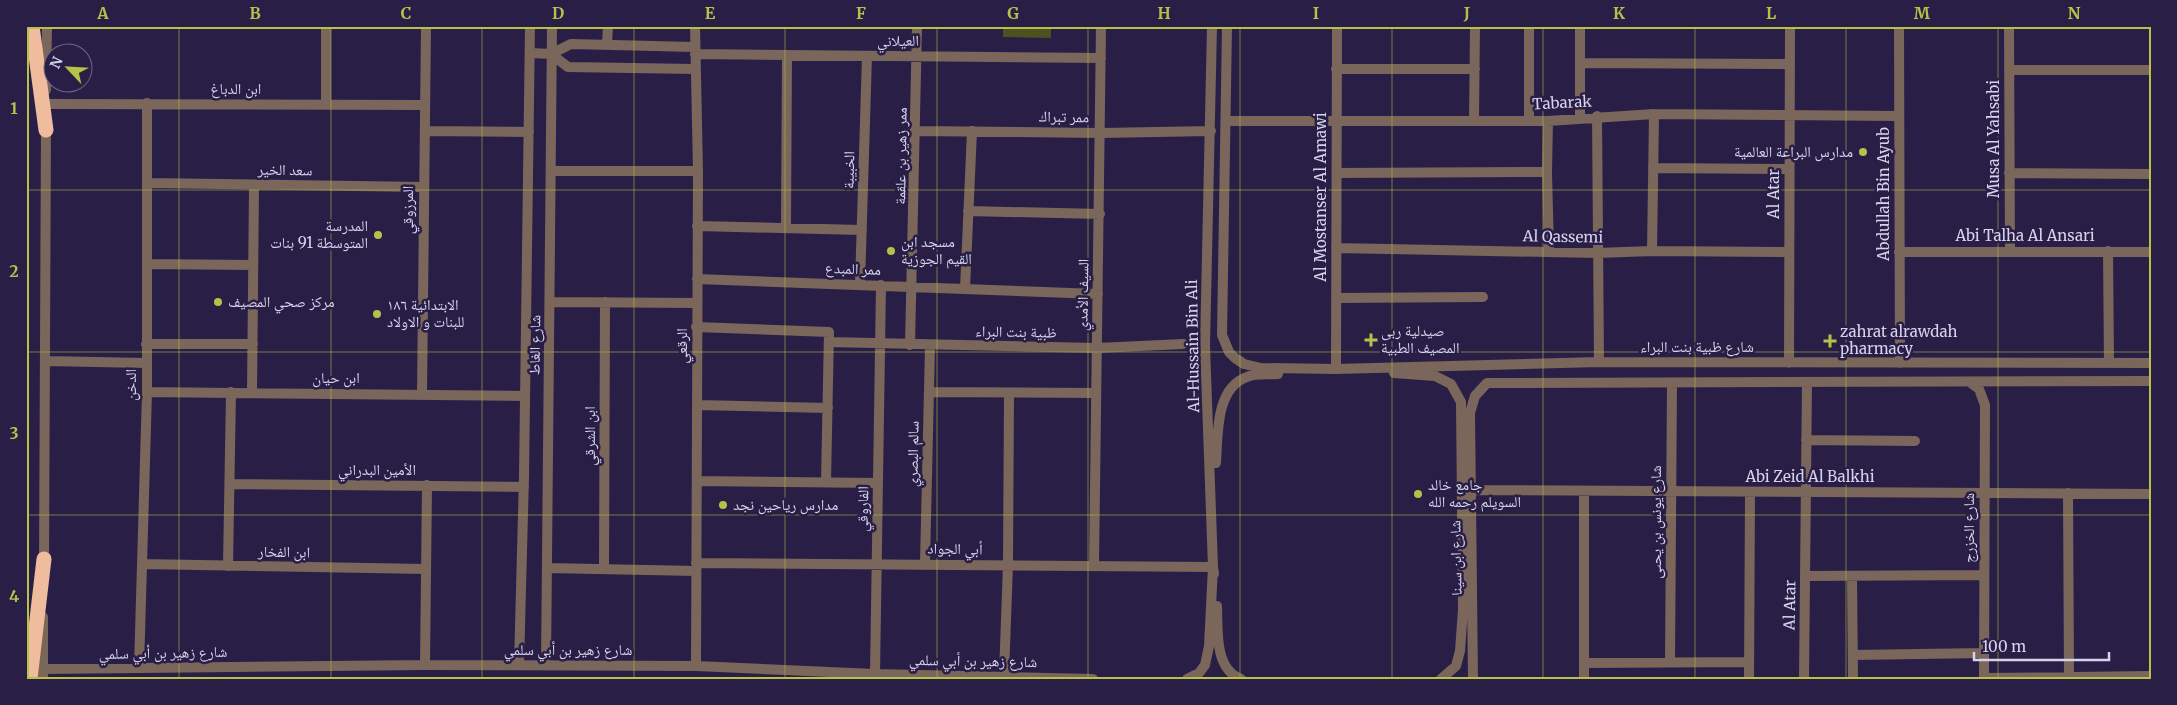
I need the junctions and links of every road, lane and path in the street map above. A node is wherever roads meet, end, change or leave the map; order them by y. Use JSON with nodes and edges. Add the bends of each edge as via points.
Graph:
{"nodes":[{"id":1,"x":32,"y":26,"type":"edge"},
{"id":2,"x":47,"y":26,"type":"edge"},
{"id":3,"x":326,"y":26,"type":"edge"},
{"id":4,"x":426,"y":26,"type":"edge"},
{"id":5,"x":530,"y":26,"type":"edge"},
{"id":6,"x":552,"y":26,"type":"edge"},
{"id":7,"x":608,"y":26,"type":"edge"},
{"id":8,"x":695,"y":26,"type":"edge"},
{"id":9,"x":917,"y":26,"type":"edge"},
{"id":10,"x":1101,"y":26,"type":"edge"},
{"id":11,"x":1212,"y":26,"type":"edge"},
{"id":12,"x":1227,"y":26,"type":"edge"},
{"id":13,"x":1337,"y":26,"type":"edge"},
{"id":14,"x":1475,"y":26,"type":"edge"},
{"id":15,"x":1529,"y":26,"type":"edge"},
{"id":16,"x":1580,"y":26,"type":"edge"},
{"id":17,"x":1790,"y":26,"type":"edge"},
{"id":18,"x":1899,"y":26,"type":"edge"},
{"id":19,"x":2009,"y":26,"type":"edge"},
{"id":20,"x":608,"y":44,"type":"junction"},
{"id":21,"x":696,"y":50,"type":"junction"},
{"id":22,"x":530,"y":54,"type":"junction"},
{"id":23,"x":551,"y":54,"type":"junction"},
{"id":24,"x":788,"y":56,"type":"junction"},
{"id":25,"x":867,"y":56,"type":"junction"},
{"id":26,"x":917,"y":56,"type":"junction"},
{"id":27,"x":1101,"y":58,"type":"junction"},
{"id":28,"x":1580,"y":63,"type":"junction"},
{"id":29,"x":1790,"y":64,"type":"junction"},
{"id":30,"x":696,"y":69,"type":"junction"},
{"id":31,"x":1336,"y":70,"type":"junction"},
{"id":32,"x":1475,"y":70,"type":"junction"},
{"id":33,"x":2009,"y":70,"type":"junction"},
{"id":34,"x":2151,"y":70,"type":"edge"},
{"id":35,"x":147,"y":103,"type":"junction"},
{"id":36,"x":46,"y":104,"type":"junction"},
{"id":37,"x":326,"y":104,"type":"junction"},
{"id":38,"x":424,"y":105,"type":"junction"},
{"id":39,"x":1654,"y":114,"type":"junction"},
{"id":40,"x":1790,"y":115,"type":"junction"},
{"id":41,"x":1597,"y":116,"type":"junction"},
{"id":42,"x":1899,"y":116,"type":"junction"},
{"id":43,"x":1580,"y":119,"type":"junction"},
{"id":44,"x":1474,"y":120,"type":"junction"},
{"id":45,"x":1530,"y":120,"type":"junction"},
{"id":46,"x":1548,"y":120,"type":"junction"},
{"id":47,"x":1227,"y":121,"type":"junction"},
{"id":48,"x":1336,"y":121,"type":"junction"},
{"id":49,"x":46,"y":130,"type":"junction"},
{"id":50,"x":425,"y":131,"type":"junction"},
{"id":51,"x":916,"y":131,"type":"junction"},
{"id":52,"x":972,"y":131,"type":"junction"},
{"id":53,"x":1211,"y":131,"type":"junction"},
{"id":54,"x":529,"y":132,"type":"junction"},
{"id":55,"x":1101,"y":133,"type":"junction"},
{"id":56,"x":1653,"y":168,"type":"junction"},
{"id":57,"x":1789,"y":169,"type":"junction"},
{"id":58,"x":552,"y":171,"type":"junction"},
{"id":59,"x":698,"y":171,"type":"junction"},
{"id":60,"x":1547,"y":172,"type":"junction"},
{"id":61,"x":1337,"y":173,"type":"junction"},
{"id":62,"x":2009,"y":173,"type":"junction"},
{"id":63,"x":2151,"y":174,"type":"edge"},
{"id":64,"x":148,"y":183,"type":"junction"},
{"id":65,"x":254,"y":185,"type":"junction"},
{"id":66,"x":423,"y":187,"type":"junction"},
{"id":67,"x":968,"y":210,"type":"junction"},
{"id":68,"x":1100,"y":214,"type":"junction"},
{"id":69,"x":697,"y":226,"type":"junction"},
{"id":70,"x":786,"y":228,"type":"junction"},
{"id":71,"x":862,"y":230,"type":"junction"},
{"id":72,"x":1336,"y":248,"type":"junction"},
{"id":73,"x":1652,"y":251,"type":"junction"},
{"id":74,"x":2010,"y":251,"type":"junction"},
{"id":75,"x":2108,"y":251,"type":"junction"},
{"id":76,"x":1549,"y":252,"type":"junction"},
{"id":77,"x":1789,"y":252,"type":"junction"},
{"id":78,"x":1899,"y":252,"type":"junction"},
{"id":79,"x":2151,"y":252,"type":"edge"},
{"id":80,"x":1597,"y":253,"type":"junction"},
{"id":81,"x":147,"y":264,"type":"junction"},
{"id":82,"x":253,"y":265,"type":"junction"},
{"id":83,"x":696,"y":279,"type":"junction"},
{"id":84,"x":860,"y":284,"type":"junction"},
{"id":85,"x":881,"y":285,"type":"junction"},
{"id":86,"x":912,"y":286,"type":"junction"},
{"id":87,"x":965,"y":289,"type":"junction"},
{"id":88,"x":1098,"y":294,"type":"junction"},
{"id":89,"x":1482,"y":297,"type":"dead end"},
{"id":90,"x":1336,"y":298,"type":"junction"},
{"id":91,"x":551,"y":302,"type":"junction"},
{"id":92,"x":605,"y":302,"type":"junction"},
{"id":93,"x":697,"y":303,"type":"junction"},
{"id":94,"x":696,"y":327,"type":"junction"},
{"id":95,"x":829,"y":337,"type":"junction"},
{"id":96,"x":146,"y":344,"type":"junction"},
{"id":97,"x":253,"y":344,"type":"junction"},
{"id":98,"x":879,"y":344,"type":"junction"},
{"id":99,"x":910,"y":344,"type":"junction"},
{"id":100,"x":1183,"y":344,"type":"dead end"},
{"id":101,"x":930,"y":346,"type":"junction"},
{"id":102,"x":1097,"y":348,"type":"junction"},
{"id":103,"x":45,"y":361,"type":"junction"},
{"id":104,"x":1599,"y":362,"type":"junction"},
{"id":105,"x":146,"y":363,"type":"junction"},
{"id":106,"x":1789,"y":363,"type":"junction"},
{"id":107,"x":1900,"y":363,"type":"junction"},
{"id":108,"x":2108,"y":363,"type":"junction"},
{"id":109,"x":2151,"y":363,"type":"edge"},
{"id":110,"x":1244,"y":364,"type":"joint"},
{"id":111,"x":1336,"y":369,"type":"junction"},
{"id":112,"x":2151,"y":381,"type":"edge"},
{"id":113,"x":1807,"y":382,"type":"junction"},
{"id":114,"x":1672,"y":383,"type":"junction"},
{"id":115,"x":1971,"y":383,"type":"junction"},
{"id":116,"x":2000,"y":383,"type":"junction"},
{"id":117,"x":146,"y":392,"type":"junction"},
{"id":118,"x":231,"y":392,"type":"junction"},
{"id":119,"x":930,"y":392,"type":"junction"},
{"id":120,"x":252,"y":393,"type":"junction"},
{"id":121,"x":422,"y":394,"type":"junction"},
{"id":122,"x":1009,"y":394,"type":"junction"},
{"id":123,"x":1096,"y":394,"type":"junction"},
{"id":124,"x":525,"y":396,"type":"junction"},
{"id":125,"x":697,"y":405,"type":"junction"},
{"id":126,"x":1985,"y":405,"type":"junction"},
{"id":127,"x":828,"y":408,"type":"junction"},
{"id":128,"x":1806,"y":440,"type":"junction"},
{"id":129,"x":1915,"y":441,"type":"dead end"},
{"id":130,"x":697,"y":481,"type":"junction"},
{"id":131,"x":826,"y":482,"type":"junction"},
{"id":132,"x":878,"y":483,"type":"junction"},
{"id":133,"x":231,"y":484,"type":"junction"},
{"id":134,"x":427,"y":485,"type":"junction"},
{"id":135,"x":524,"y":487,"type":"junction"},
{"id":136,"x":1470,"y":490,"type":"junction"},
{"id":137,"x":1584,"y":492,"type":"junction"},
{"id":138,"x":1670,"y":492,"type":"junction"},
{"id":139,"x":1806,"y":492,"type":"junction"},
{"id":140,"x":1985,"y":492,"type":"junction"},
{"id":141,"x":1750,"y":493,"type":"junction"},
{"id":142,"x":2068,"y":493,"type":"junction"},
{"id":143,"x":2151,"y":494,"type":"edge"},
{"id":144,"x":1212,"y":504,"type":"junction"},
{"id":145,"x":44,"y":559,"type":"junction"},
{"id":146,"x":877,"y":563,"type":"junction"},
{"id":147,"x":925,"y":563,"type":"junction"},
{"id":148,"x":142,"y":564,"type":"junction"},
{"id":149,"x":1008,"y":564,"type":"junction"},
{"id":150,"x":1094,"y":565,"type":"junction"},
{"id":151,"x":228,"y":566,"type":"junction"},
{"id":152,"x":696,"y":567,"type":"junction"},
{"id":153,"x":1214,"y":567,"type":"junction"},
{"id":154,"x":547,"y":568,"type":"junction"},
{"id":155,"x":426,"y":569,"type":"junction"},
{"id":156,"x":604,"y":569,"type":"junction"},
{"id":157,"x":1984,"y":575,"type":"junction"},
{"id":158,"x":1805,"y":576,"type":"junction"},
{"id":159,"x":1852,"y":576,"type":"junction"},
{"id":160,"x":1984,"y":653,"type":"junction"},
{"id":161,"x":1853,"y":655,"type":"junction"},
{"id":162,"x":1670,"y":662,"type":"junction"},
{"id":163,"x":1749,"y":662,"type":"junction"},
{"id":164,"x":1584,"y":663,"type":"junction"},
{"id":165,"x":424,"y":665,"type":"junction"},
{"id":166,"x":519,"y":665,"type":"junction"},
{"id":167,"x":546,"y":665,"type":"junction"},
{"id":168,"x":696,"y":666,"type":"junction"},
{"id":169,"x":139,"y":668,"type":"junction"},
{"id":170,"x":43,"y":674,"type":"edge"},
{"id":171,"x":874,"y":674,"type":"junction"},
{"id":172,"x":1004,"y":676,"type":"junction"},
{"id":173,"x":2151,"y":676,"type":"edge"},
{"id":174,"x":2069,"y":677,"type":"junction"},
{"id":175,"x":1984,"y":678,"type":"edge"},
{"id":176,"x":30,"y":679,"type":"edge"},
{"id":177,"x":1093,"y":679,"type":"edge"},
{"id":178,"x":1187,"y":679,"type":"edge"},
{"id":179,"x":1241,"y":679,"type":"edge"},
{"id":180,"x":1441,"y":679,"type":"edge"},
{"id":181,"x":1473,"y":679,"type":"edge"},
{"id":182,"x":1584,"y":679,"type":"edge"},
{"id":183,"x":1749,"y":679,"type":"edge"},
{"id":184,"x":1804,"y":679,"type":"edge"},
{"id":185,"x":1852,"y":679,"type":"edge"}],
"edges":[{"from":1,"to":49,"type":"highway"},
{"from":2,"to":36,"type":"street"},
{"from":3,"to":37,"type":"street"},
{"from":4,"to":38,"type":"street","name":"المرزوقي"},
{"from":5,"to":22,"type":"street","name":"شارع الغاط"},
{"from":6,"to":23,"type":"street","name":"شارع الغاط"},
{"from":7,"to":20,"type":"street"},
{"from":8,"to":21,"type":"street","name":"الرقعي"},
{"from":9,"to":26,"type":"street","name":"ممر زهير بن علقمة"},
{"from":10,"to":27,"type":"street","name":"السيف الأمدي"},
{"from":11,"to":53,"type":"street","name":"Al-Hussain Bin Ali"},
{"from":12,"to":47,"type":"street","name":"Al-Hussain Bin Ali"},
{"from":13,"to":31,"type":"street","name":"Al Mostanser Al Amawi"},
{"from":14,"to":32,"type":"street"},
{"from":15,"to":45,"type":"street"},
{"from":16,"to":28,"type":"street"},
{"from":17,"to":29,"type":"street","name":"Al Atar"},
{"from":18,"to":42,"type":"street","name":"Abdullah Bin Ayub"},
{"from":19,"to":33,"type":"street","name":"Musa Al Yahsabi"},
{"from":20,"to":21,"type":"street","name":"العيلاني"},
{"from":20,"to":23,"type":"street","name":"العيلاني","via":[[570,44]]},
{"from":21,"to":24,"type":"street","name":"العيلاني"},
{"from":21,"to":30,"type":"street","name":"الرقعي"},
{"from":22,"to":23,"type":"street"},
{"from":22,"to":54,"type":"street","name":"شارع الغاط"},
{"from":23,"to":30,"type":"street","via":[[568,67]]},
{"from":23,"to":58,"type":"street","name":"شارع الغاط"},
{"from":24,"to":25,"type":"street","name":"العيلاني"},
{"from":24,"to":70,"type":"street"},
{"from":25,"to":26,"type":"street","name":"العيلاني"},
{"from":25,"to":71,"type":"street","name":"الخبيبة"},
{"from":26,"to":27,"type":"street","name":"العيلاني"},
{"from":26,"to":51,"type":"street","name":"ممر زهير بن علقمة"},
{"from":27,"to":55,"type":"street","name":"السيف الأمدي"},
{"from":28,"to":29,"type":"street"},
{"from":28,"to":43,"type":"street"},
{"from":29,"to":40,"type":"street","name":"Al Atar"},
{"from":30,"to":59,"type":"street","name":"الرقعي"},
{"from":31,"to":32,"type":"street"},
{"from":31,"to":48,"type":"street","name":"Al Mostanser Al Amawi"},
{"from":32,"to":44,"type":"street"},
{"from":33,"to":34,"type":"street"},
{"from":33,"to":62,"type":"street","name":"Musa Al Yahsabi"},
{"from":35,"to":36,"type":"street","name":"ابن الدباغ"},
{"from":35,"to":37,"type":"street","name":"ابن الدباغ"},
{"from":35,"to":64,"type":"street","name":"الدخن"},
{"from":36,"to":49,"type":"street"},
{"from":37,"to":38,"type":"street","name":"ابن الدباغ"},
{"from":38,"to":50,"type":"street","name":"المرزوقي"},
{"from":39,"to":40,"type":"street","name":"Tabarak"},
{"from":39,"to":41,"type":"street","name":"Tabarak"},
{"from":39,"to":56,"type":"street"},
{"from":40,"to":42,"type":"street","name":"Tabarak"},
{"from":40,"to":57,"type":"street","name":"Al Atar"},
{"from":41,"to":43,"type":"street","name":"Tabarak"},
{"from":41,"to":80,"type":"street"},
{"from":42,"to":78,"type":"street","name":"Abdullah Bin Ayub"},
{"from":43,"to":46,"type":"street","name":"Tabarak"},
{"from":44,"to":45,"type":"street","name":"Tabarak"},
{"from":44,"to":48,"type":"street","name":"Tabarak"},
{"from":45,"to":46,"type":"street","name":"Tabarak"},
{"from":46,"to":60,"type":"street"},
{"from":47,"to":48,"type":"street","name":"Tabarak"},
{"from":47,"to":110,"type":"street","name":"Al-Hussain Bin Ali","via":[[1222,335],[1229,352]]},
{"from":48,"to":61,"type":"street","name":"Al Mostanser Al Amawi"},
{"from":49,"to":103,"type":"street"},
{"from":50,"to":54,"type":"street"},
{"from":50,"to":66,"type":"street","name":"المرزوقي"},
{"from":51,"to":52,"type":"street","name":"ممر تبراك"},
{"from":51,"to":86,"type":"street","name":"ممر زهير بن علقمة"},
{"from":52,"to":55,"type":"street","name":"ممر تبراك"},
{"from":52,"to":67,"type":"street"},
{"from":53,"to":55,"type":"street","name":"ممر تبراك"},
{"from":53,"to":144,"type":"street","name":"Al-Hussain Bin Ali","via":[[1205,346]]},
{"from":54,"to":124,"type":"street","name":"شارع الغاط"},
{"from":55,"to":68,"type":"street","name":"السيف الأمدي"},
{"from":56,"to":57,"type":"street"},
{"from":56,"to":73,"type":"street"},
{"from":57,"to":77,"type":"street","name":"Al Atar"},
{"from":58,"to":59,"type":"street"},
{"from":58,"to":91,"type":"street","name":"شارع الغاط"},
{"from":59,"to":69,"type":"street","name":"الرقعي"},
{"from":60,"to":61,"type":"street"},
{"from":60,"to":76,"type":"street"},
{"from":61,"to":72,"type":"street","name":"Al Mostanser Al Amawi"},
{"from":62,"to":63,"type":"street"},
{"from":62,"to":74,"type":"street","name":"Musa Al Yahsabi"},
{"from":64,"to":65,"type":"street","name":"سعد الخير"},
{"from":64,"to":81,"type":"street","name":"الدخن"},
{"from":65,"to":66,"type":"street","name":"سعد الخير"},
{"from":65,"to":82,"type":"street"},
{"from":66,"to":121,"type":"street","name":"المرزوقي"},
{"from":67,"to":68,"type":"street"},
{"from":67,"to":87,"type":"street"},
{"from":68,"to":88,"type":"street","name":"السيف الأمدي"},
{"from":69,"to":70,"type":"street"},
{"from":69,"to":83,"type":"street","name":"الرقعي"},
{"from":70,"to":71,"type":"street"},
{"from":71,"to":84,"type":"street","name":"الخبيبة"},
{"from":72,"to":76,"type":"street","name":"Al Qassemi"},
{"from":72,"to":90,"type":"street","name":"Al Mostanser Al Amawi"},
{"from":73,"to":77,"type":"street","name":"Al Qassemi"},
{"from":73,"to":80,"type":"street","name":"Al Qassemi"},
{"from":74,"to":75,"type":"street","name":"Abi Talha Al Ansari"},
{"from":74,"to":78,"type":"street","name":"Abi Talha Al Ansari"},
{"from":75,"to":79,"type":"street","name":"Abi Talha Al Ansari"},
{"from":75,"to":108,"type":"street"},
{"from":76,"to":80,"type":"street","name":"Al Qassemi"},
{"from":77,"to":106,"type":"street","name":"Al Atar"},
{"from":78,"to":107,"type":"street","name":"Abdullah Bin Ayub"},
{"from":80,"to":104,"type":"street"},
{"from":81,"to":82,"type":"street"},
{"from":81,"to":96,"type":"street","name":"الدخن"},
{"from":82,"to":97,"type":"street"},
{"from":83,"to":84,"type":"street","name":"ممر المبدع"},
{"from":83,"to":93,"type":"street","name":"الرقعي"},
{"from":84,"to":85,"type":"street","name":"ممر المبدع"},
{"from":85,"to":86,"type":"street","name":"ممر المبدع"},
{"from":85,"to":98,"type":"street","name":"الفاروقي"},
{"from":86,"to":87,"type":"street","name":"ممر المبدع"},
{"from":86,"to":99,"type":"street","name":"ممر زهير بن علقمة"},
{"from":87,"to":88,"type":"street","name":"ممر المبدع"},
{"from":88,"to":102,"type":"street","name":"السيف الأمدي"},
{"from":89,"to":90,"type":"street"},
{"from":90,"to":111,"type":"street","name":"Al Mostanser Al Amawi"},
{"from":91,"to":92,"type":"street"},
{"from":91,"to":154,"type":"street","name":"شارع الغاط"},
{"from":92,"to":93,"type":"street"},
{"from":92,"to":156,"type":"street","name":"ابن الشرقي"},
{"from":93,"to":94,"type":"street","name":"الرقعي"},
{"from":94,"to":95,"type":"street"},
{"from":94,"to":125,"type":"street","name":"الرقعي"},
{"from":95,"to":98,"type":"street","name":"ظبية بنت البراء"},
{"from":95,"to":127,"type":"street"},
{"from":96,"to":97,"type":"street"},
{"from":96,"to":105,"type":"street","name":"الدخن"},
{"from":97,"to":120,"type":"street"},
{"from":98,"to":99,"type":"street","name":"ظبية بنت البراء"},
{"from":98,"to":132,"type":"street","name":"الفاروقي"},
{"from":99,"to":101,"type":"street","name":"ظبية بنت البراء"},
{"from":100,"to":102,"type":"street","name":"ظبية بنت البراء"},
{"from":101,"to":102,"type":"street","name":"ظبية بنت البراء"},
{"from":101,"to":119,"type":"street","name":"سالم البصري"},
{"from":102,"to":123,"type":"street","name":"السيف الأمدي"},
{"from":103,"to":105,"type":"street"},
{"from":103,"to":145,"type":"street"},
{"from":104,"to":106,"type":"street","name":"شارع ظبية بنت البراء"},
{"from":104,"to":111,"type":"street","name":"شارع ظبية بنت البراء"},
{"from":105,"to":117,"type":"street","name":"الدخن"},
{"from":106,"to":107,"type":"street","name":"شارع ظبية بنت البراء"},
{"from":107,"to":108,"type":"street","name":"شارع ظبية بنت البراء"},
{"from":108,"to":109,"type":"street","name":"شارع ظبية بنت البراء"},
{"from":110,"to":111,"type":"street","name":"شارع ظبية بنت البراء","via":[[1261,368]]},
{"from":111,"to":144,"type":"street","via":[[1247,376],[1234,385],[1220,416]]},
{"from":111,"to":180,"type":"street","via":[[1435,376],[1450,384],[1461,402],[1461,643],[1456,666]]},
{"from":112,"to":116,"type":"street"},
{"from":113,"to":114,"type":"street"},
{"from":113,"to":115,"type":"street"},
{"from":113,"to":128,"type":"street","name":"Al Atar"},
{"from":114,"to":136,"type":"street","name":"شارع ابن سينا","via":[[1487,383],[1475,396],[1470,413]]},
{"from":114,"to":138,"type":"street","name":"شارع يونس بن يحىى"},
{"from":115,"to":116,"type":"street"},
{"from":115,"to":126,"type":"street","via":[[1979,389]]},
{"from":116,"to":126,"type":"street","via":[[1989,394]]},
{"from":117,"to":118,"type":"street","name":"ابن حيان"},
{"from":117,"to":148,"type":"street","name":"الدخن"},
{"from":118,"to":120,"type":"street","name":"ابن حيان"},
{"from":118,"to":133,"type":"street"},
{"from":119,"to":122,"type":"street"},
{"from":119,"to":147,"type":"street","name":"سالم البصري"},
{"from":120,"to":121,"type":"street","name":"ابن حيان"},
{"from":121,"to":124,"type":"street","name":"ابن حيان"},
{"from":122,"to":123,"type":"street"},
{"from":122,"to":149,"type":"street"},
{"from":123,"to":150,"type":"street","name":"السيف الأمدي"},
{"from":124,"to":135,"type":"street","name":"شارع الغاط"},
{"from":125,"to":127,"type":"street"},
{"from":125,"to":130,"type":"street","name":"الرقعي"},
{"from":126,"to":140,"type":"street","name":"شارع الخزرج"},
{"from":127,"to":131,"type":"street"},
{"from":128,"to":129,"type":"street"},
{"from":128,"to":139,"type":"street","name":"Al Atar"},
{"from":130,"to":131,"type":"street"},
{"from":130,"to":152,"type":"street","name":"الرقعي"},
{"from":131,"to":132,"type":"street"},
{"from":132,"to":146,"type":"street","name":"الفاروقي"},
{"from":133,"to":134,"type":"street","name":"الأمين البدراني"},
{"from":133,"to":151,"type":"street"},
{"from":134,"to":135,"type":"street","name":"الأمين البدراني"},
{"from":134,"to":155,"type":"street"},
{"from":135,"to":166,"type":"street","name":"شارع الغاط"},
{"from":136,"to":137,"type":"street","name":"Abi Zeid Al Balkhi"},
{"from":136,"to":181,"type":"street","name":"شارع ابن سينا"},
{"from":137,"to":138,"type":"street","name":"Abi Zeid Al Balkhi"},
{"from":137,"to":164,"type":"street"},
{"from":138,"to":141,"type":"street","name":"Abi Zeid Al Balkhi"},
{"from":138,"to":162,"type":"street","name":"شارع يونس بن يحىى"},
{"from":139,"to":140,"type":"street","name":"Abi Zeid Al Balkhi"},
{"from":139,"to":141,"type":"street","name":"Abi Zeid Al Balkhi"},
{"from":139,"to":158,"type":"street","name":"Al Atar"},
{"from":140,"to":142,"type":"street","name":"Abi Zeid Al Balkhi"},
{"from":140,"to":157,"type":"street","name":"شارع الخزرج"},
{"from":141,"to":163,"type":"street"},
{"from":142,"to":143,"type":"street","name":"Abi Zeid Al Balkhi"},
{"from":142,"to":174,"type":"street"},
{"from":144,"to":153,"type":"street","name":"Al-Hussain Bin Ali"},
{"from":145,"to":170,"type":"street"},
{"from":145,"to":176,"type":"highway"},
{"from":146,"to":147,"type":"street","name":"أبي الجواد"},
{"from":146,"to":152,"type":"street","name":"أبي الجواد"},
{"from":146,"to":171,"type":"street","name":"الفاروقي"},
{"from":147,"to":149,"type":"street","name":"أبي الجواد"},
{"from":148,"to":151,"type":"street","name":"ابن الفخار"},
{"from":148,"to":169,"type":"street","name":"الدخن"},
{"from":149,"to":150,"type":"street","name":"أبي الجواد"},
{"from":149,"to":172,"type":"street"},
{"from":150,"to":153,"type":"street","name":"أبي الجواد"},
{"from":151,"to":155,"type":"street","name":"ابن الفخار"},
{"from":152,"to":156,"type":"street","name":"أبي الجواد"},
{"from":152,"to":168,"type":"street","name":"الرقعي"},
{"from":153,"to":178,"type":"street","name":"Al-Hussain Bin Ali","via":[[1205,665],[1199,673]]},
{"from":153,"to":179,"type":"street","via":[[1222,662]]},
{"from":154,"to":156,"type":"street","name":"أبي الجواد"},
{"from":154,"to":167,"type":"street","name":"شارع الغاط"},
{"from":155,"to":165,"type":"street"},
{"from":157,"to":159,"type":"street"},
{"from":157,"to":160,"type":"street","name":"شارع الخزرج"},
{"from":158,"to":159,"type":"street"},
{"from":158,"to":184,"type":"street","name":"Al Atar"},
{"from":159,"to":161,"type":"street"},
{"from":160,"to":161,"type":"street"},
{"from":160,"to":175,"type":"street","name":"شارع الخزرج"},
{"from":161,"to":185,"type":"street"},
{"from":162,"to":163,"type":"street"},
{"from":162,"to":164,"type":"street"},
{"from":163,"to":183,"type":"street"},
{"from":164,"to":182,"type":"street"},
{"from":165,"to":166,"type":"street","name":"شارع زهير بن أبي سلمي"},
{"from":165,"to":169,"type":"street","name":"شارع زهير بن أبي سلمي"},
{"from":166,"to":167,"type":"street","name":"شارع زهير بن أبي سلمي"},
{"from":167,"to":168,"type":"street","name":"شارع زهير بن أبي سلمي"},
{"from":168,"to":171,"type":"street","name":"شارع زهير بن أبي سلمي"},
{"from":169,"to":170,"type":"street","name":"شارع زهير بن أبي سلمي"},
{"from":171,"to":172,"type":"street","name":"شارع زهير بن أبي سلمي"},
{"from":172,"to":177,"type":"street","name":"شارع زهير بن أبي سلمي"},
{"from":173,"to":174,"type":"street"},
{"from":174,"to":175,"type":"street"}]}
